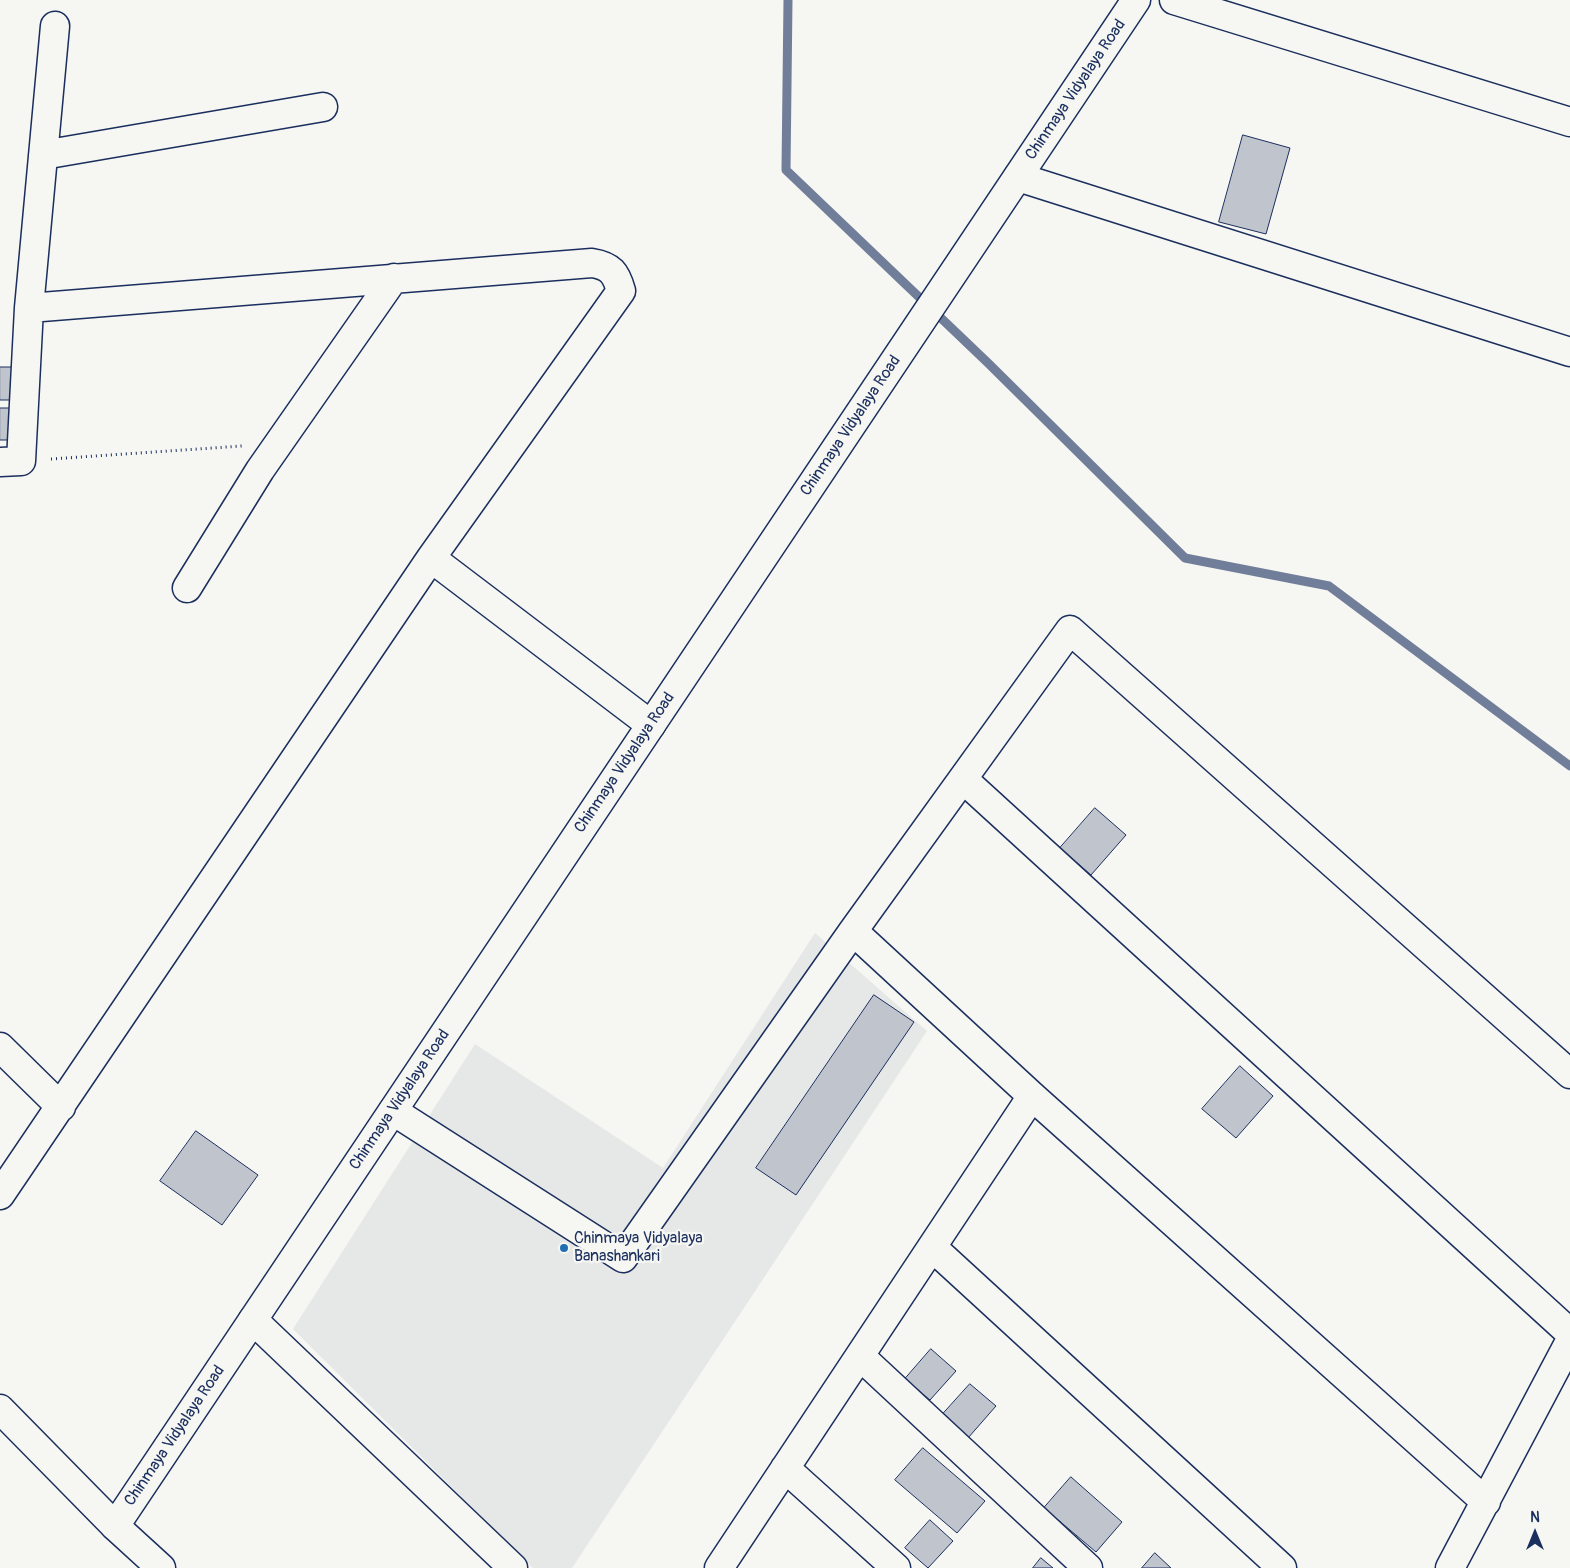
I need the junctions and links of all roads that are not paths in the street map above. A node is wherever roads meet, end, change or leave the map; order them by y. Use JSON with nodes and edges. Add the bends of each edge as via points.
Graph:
{"nodes":[{"id":1,"x":1136,"y":0,"type":"edge"},
{"id":2,"x":1174,"y":0,"type":"edge"},
{"id":3,"x":55,"y":26,"type":"dead end"},
{"id":4,"x":323,"y":108,"type":"dead end"},
{"id":5,"x":1570,"y":122,"type":"edge"},
{"id":6,"x":43,"y":155,"type":"junction"},
{"id":7,"x":1018,"y":177,"type":"junction"},
{"id":8,"x":394,"y":278,"type":"junction"},
{"id":9,"x":29,"y":308,"type":"junction"},
{"id":10,"x":1570,"y":352,"type":"edge"},
{"id":11,"x":10,"y":461,"type":"edge"},
{"id":12,"x":431,"y":558,"type":"junction"},
{"id":13,"x":187,"y":588,"type":"dead end"},
{"id":14,"x":651,"y":725,"type":"junction"},
{"id":15,"x":963,"y":779,"type":"junction"},
{"id":16,"x":853,"y":931,"type":"junction"},
{"id":17,"x":0,"y":1047,"type":"edge"},
{"id":18,"x":1570,"y":1074,"type":"edge"},
{"id":19,"x":1032,"y":1096,"type":"junction"},
{"id":20,"x":60,"y":1107,"type":"junction"},
{"id":21,"x":393,"y":1111,"type":"junction"},
{"id":22,"x":0,"y":1195,"type":"edge"},
{"id":23,"x":932,"y":1246,"type":"junction"},
{"id":24,"x":253,"y":1320,"type":"junction"},
{"id":25,"x":1570,"y":1333,"type":"edge"},
{"id":26,"x":1570,"y":1341,"type":"edge"},
{"id":27,"x":860,"y":1356,"type":"junction"},
{"id":28,"x":0,"y":1409,"type":"edge"},
{"id":29,"x":785,"y":1468,"type":"junction"},
{"id":30,"x":1486,"y":1502,"type":"junction"},
{"id":31,"x":115,"y":1526,"type":"junction"},
{"id":32,"x":161,"y":1568,"type":"edge"},
{"id":33,"x":513,"y":1568,"type":"edge"},
{"id":34,"x":719,"y":1568,"type":"edge"},
{"id":35,"x":896,"y":1568,"type":"edge"},
{"id":36,"x":1088,"y":1568,"type":"edge"},
{"id":37,"x":1282,"y":1568,"type":"edge"},
{"id":38,"x":1450,"y":1568,"type":"edge"}],
"edges":[{"from":1,"to":7,"type":"street","name":"Chinmaya Vidyalaya Road"},
{"from":2,"to":5,"type":"street"},
{"from":3,"to":6,"type":"street"},
{"from":4,"to":6,"type":"street"},
{"from":6,"to":9,"type":"street"},
{"from":7,"to":10,"type":"street"},
{"from":7,"to":14,"type":"street","name":"Chinmaya Vidyalaya Road"},
{"from":8,"to":9,"type":"street"},
{"from":8,"to":12,"type":"street","via":[[592,263],[611,268],[621,291]]},
{"from":8,"to":13,"type":"street","via":[[260,470]]},
{"from":9,"to":11,"type":"street"},
{"from":12,"to":14,"type":"street"},
{"from":12,"to":20,"type":"street"},
{"from":14,"to":21,"type":"street","name":"Chinmaya Vidyalaya Road"},
{"from":15,"to":16,"type":"street"},
{"from":15,"to":18,"type":"street","via":[[1070,630]]},
{"from":15,"to":25,"type":"street"},
{"from":16,"to":19,"type":"street"},
{"from":16,"to":21,"type":"street","via":[[623,1258]]},
{"from":17,"to":20,"type":"street"},
{"from":19,"to":23,"type":"street"},
{"from":19,"to":30,"type":"street"},
{"from":20,"to":22,"type":"street"},
{"from":21,"to":24,"type":"street","name":"Chinmaya Vidyalaya Road"},
{"from":23,"to":27,"type":"street"},
{"from":23,"to":37,"type":"street"},
{"from":24,"to":31,"type":"street","name":"Chinmaya Vidyalaya Road"},
{"from":24,"to":33,"type":"street"},
{"from":26,"to":30,"type":"street"},
{"from":27,"to":29,"type":"street"},
{"from":27,"to":36,"type":"street"},
{"from":28,"to":31,"type":"street"},
{"from":29,"to":34,"type":"street"},
{"from":29,"to":35,"type":"street"},
{"from":30,"to":38,"type":"street"},
{"from":31,"to":32,"type":"street"}]}
